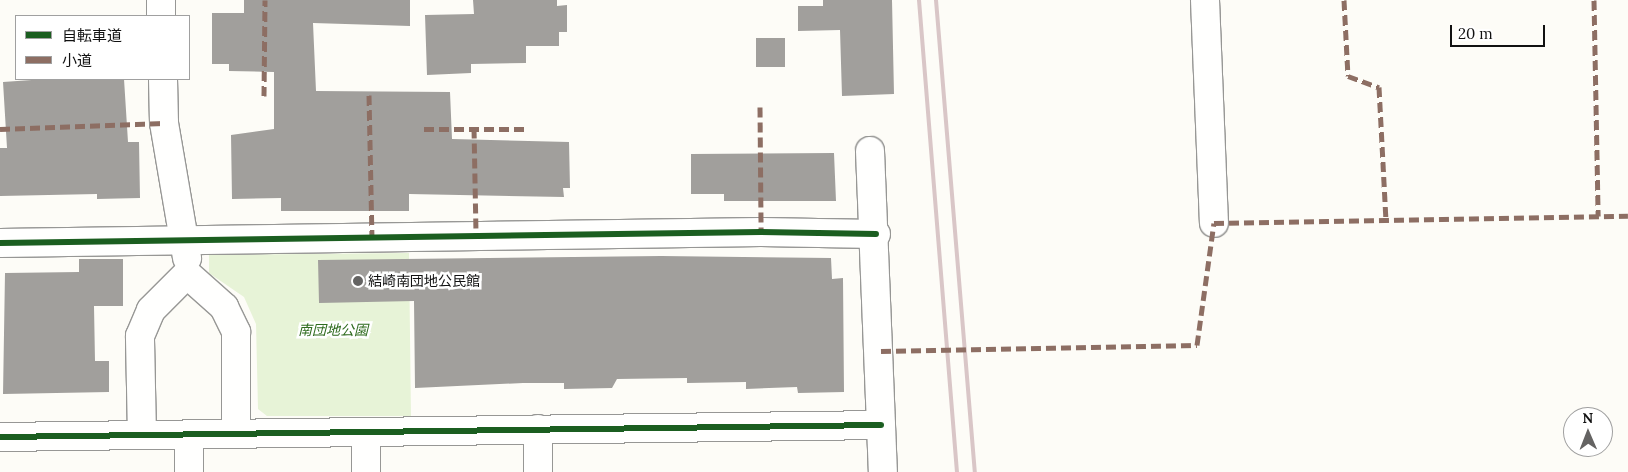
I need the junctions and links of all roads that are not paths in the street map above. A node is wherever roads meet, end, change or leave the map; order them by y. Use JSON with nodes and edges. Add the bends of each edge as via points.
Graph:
{"nodes":[{"id":1,"x":161,"y":0,"type":"edge"},
{"id":2,"x":1205,"y":0,"type":"edge"},
{"id":3,"x":161,"y":15,"type":"edge"},
{"id":4,"x":163,"y":80,"type":"edge"},
{"id":5,"x":870,"y":151,"type":"dead end"},
{"id":6,"x":1214,"y":223,"type":"dead end"},
{"id":7,"x":876,"y":234,"type":"junction"},
{"id":8,"x":187,"y":241,"type":"junction"},
{"id":9,"x":0,"y":243,"type":"edge"},
{"id":10,"x":187,"y":274,"type":"junction"},
{"id":11,"x":881,"y":425,"type":"junction"},
{"id":12,"x":538,"y":429,"type":"junction"},
{"id":13,"x":236,"y":432,"type":"junction"},
{"id":14,"x":366,"y":432,"type":"junction"},
{"id":15,"x":189,"y":434,"type":"junction"},
{"id":16,"x":142,"y":435,"type":"junction"},
{"id":17,"x":0,"y":437,"type":"edge"},
{"id":18,"x":189,"y":472,"type":"edge"},
{"id":19,"x":366,"y":472,"type":"edge"},
{"id":20,"x":538,"y":472,"type":"edge"},
{"id":21,"x":883,"y":472,"type":"edge"}],
"edges":[{"from":1,"to":3,"type":"street"},
{"from":2,"to":6,"type":"street"},
{"from":4,"to":8,"type":"street","via":[[164,123]]},
{"from":5,"to":7,"type":"street"},
{"from":7,"to":8,"type":"street","via":[[761,232]]},
{"from":7,"to":11,"type":"street"},
{"from":8,"to":9,"type":"street"},
{"from":8,"to":10,"type":"street"},
{"from":10,"to":13,"type":"street","via":[[224,307],[236,332]]},
{"from":10,"to":16,"type":"street","via":[[151,310],[140,336]]},
{"from":11,"to":12,"type":"street"},
{"from":11,"to":21,"type":"street"},
{"from":12,"to":14,"type":"street"},
{"from":12,"to":20,"type":"street"},
{"from":13,"to":14,"type":"street"},
{"from":13,"to":15,"type":"street"},
{"from":14,"to":19,"type":"street"},
{"from":15,"to":16,"type":"street"},
{"from":15,"to":18,"type":"street"},
{"from":16,"to":17,"type":"street"}]}
